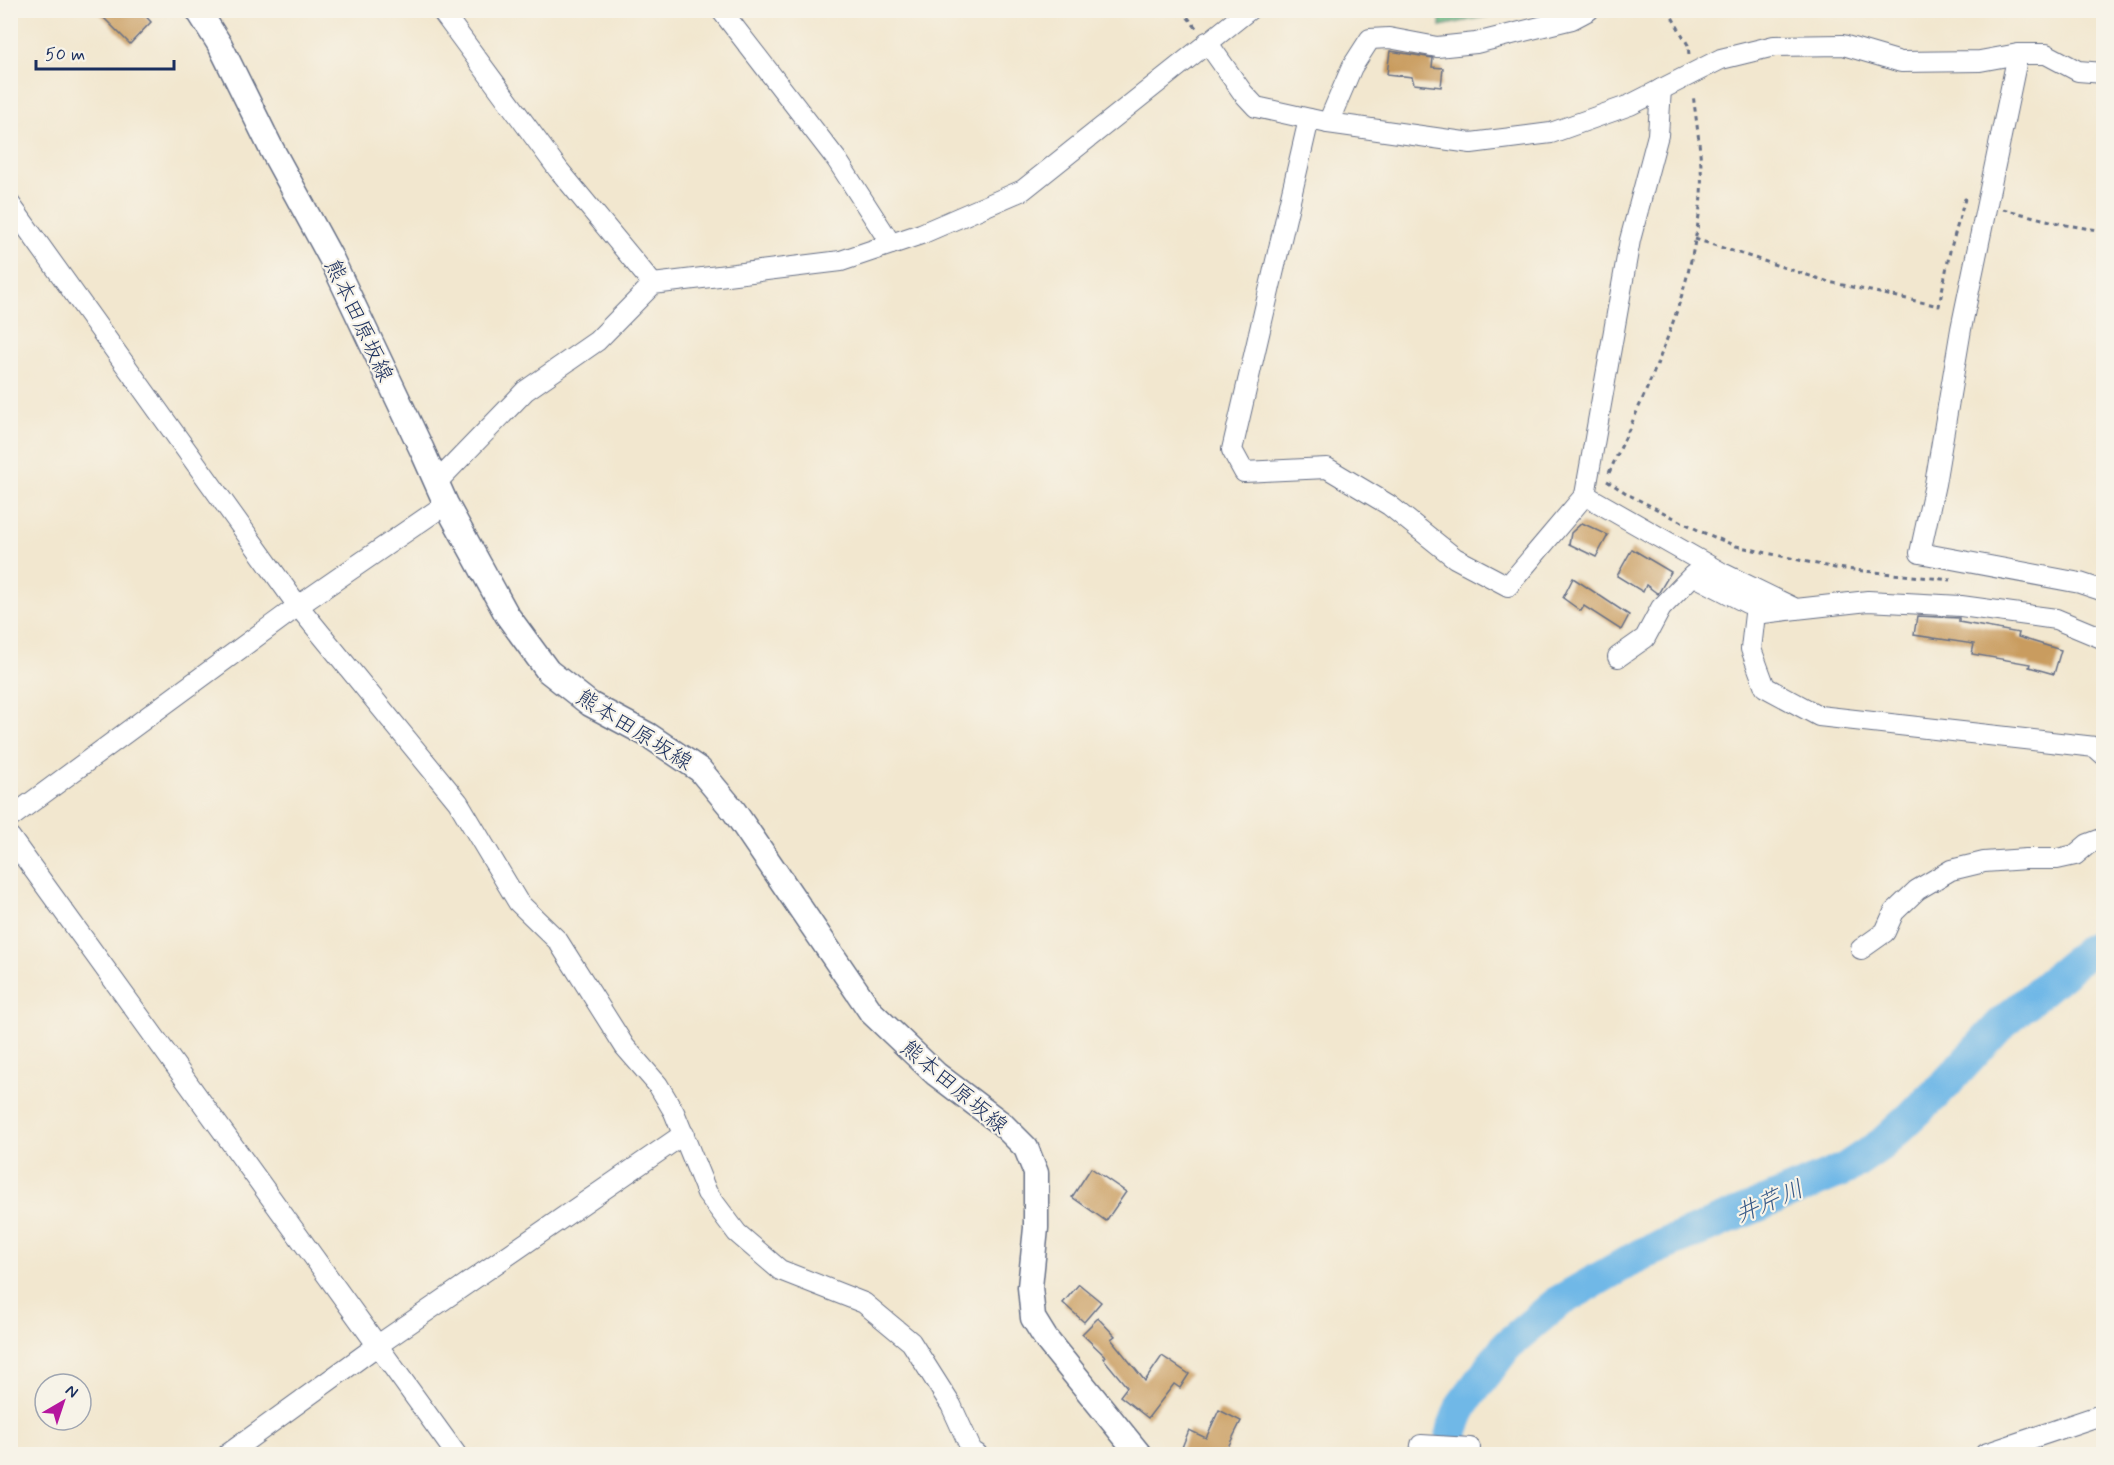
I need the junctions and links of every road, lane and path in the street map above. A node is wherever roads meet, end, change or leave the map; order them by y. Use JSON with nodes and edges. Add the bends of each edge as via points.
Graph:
{"nodes":[{"id":1,"x":198,"y":10,"type":"edge"},
{"id":2,"x":441,"y":10,"type":"edge"},
{"id":3,"x":721,"y":10,"type":"edge"},
{"id":4,"x":1249,"y":10,"type":"edge"},
{"id":5,"x":1589,"y":10,"type":"edge"},
{"id":6,"x":1668,"y":10,"type":"edge"},
{"id":7,"x":1208,"y":42,"type":"junction"},
{"id":8,"x":2018,"y":54,"type":"junction"},
{"id":9,"x":1689,"y":56,"type":"dead end"},
{"id":10,"x":2103,"y":73,"type":"edge"},
{"id":11,"x":1693,"y":88,"type":"dead end"},
{"id":12,"x":1661,"y":89,"type":"junction"},
{"id":13,"x":1319,"y":121,"type":"junction"},
{"id":14,"x":10,"y":204,"type":"edge"},
{"id":15,"x":1987,"y":205,"type":"junction"},
{"id":16,"x":2103,"y":231,"type":"edge"},
{"id":17,"x":1695,"y":238,"type":"junction"},
{"id":18,"x":891,"y":244,"type":"junction"},
{"id":19,"x":653,"y":284,"type":"junction"},
{"id":20,"x":441,"y":494,"type":"junction"},
{"id":21,"x":1585,"y":495,"type":"junction"},
{"id":22,"x":1962,"y":581,"type":"dead end"},
{"id":23,"x":2103,"y":591,"type":"edge"},
{"id":24,"x":298,"y":606,"type":"junction"},
{"id":25,"x":1796,"y":609,"type":"junction"},
{"id":26,"x":2103,"y":639,"type":"edge"},
{"id":27,"x":1618,"y":657,"type":"dead end"},
{"id":28,"x":2103,"y":754,"type":"edge"},
{"id":29,"x":10,"y":818,"type":"edge"},
{"id":30,"x":10,"y":837,"type":"edge"},
{"id":31,"x":2103,"y":838,"type":"edge"},
{"id":32,"x":1861,"y":949,"type":"dead end"},
{"id":33,"x":684,"y":1134,"type":"junction"},
{"id":34,"x":378,"y":1345,"type":"junction"},
{"id":35,"x":2103,"y":1414,"type":"edge"},
{"id":36,"x":1470,"y":1448,"type":"dead end"},
{"id":37,"x":1425,"y":1450,"type":"edge"},
{"id":38,"x":228,"y":1455,"type":"edge"},
{"id":39,"x":456,"y":1455,"type":"edge"},
{"id":40,"x":977,"y":1455,"type":"edge"},
{"id":41,"x":1139,"y":1455,"type":"edge"},
{"id":42,"x":1985,"y":1455,"type":"edge"}],
"edges":[{"from":1,"to":20,"type":"main road","name":"熊本田原坂線","via":[[331,258]]},
{"from":2,"to":19,"type":"street","via":[[558,169]]},
{"from":3,"to":18,"type":"street","via":[[837,160]]},
{"from":4,"to":7,"type":"street"},
{"from":5,"to":13,"type":"street","via":[[1572,19],[1476,43],[1437,47],[1389,38],[1371,39]]},
{"from":6,"to":9,"type":"path","via":[[1688,45]]},
{"from":7,"to":13,"type":"street","via":[[1256,106]]},
{"from":7,"to":18,"type":"street","via":[[1023,190]]},
{"from":8,"to":10,"type":"street","via":[[2046,54],[2078,71]]},
{"from":8,"to":12,"type":"street","via":[[1980,61],[1901,62],[1843,45],[1774,46],[1721,59]]},
{"from":8,"to":15,"type":"street"},
{"from":11,"to":17,"type":"path","via":[[1701,193]]},
{"from":12,"to":13,"type":"street","via":[[1630,105],[1551,133],[1471,143]]},
{"from":12,"to":21,"type":"street","via":[[1658,135],[1630,240]]},
{"from":13,"to":21,"type":"street","via":[[1232,450],[1244,472],[1327,468],[1389,505],[1455,558],[1508,586]]},
{"from":14,"to":24,"type":"street"},
{"from":15,"to":16,"type":"path"},
{"from":15,"to":17,"type":"path","via":[[1965,199],[1939,306],[1828,282]]},
{"from":15,"to":23,"type":"street","via":[[1920,553],[2080,583]]},
{"from":17,"to":22,"type":"path","via":[[1679,300],[1647,389],[1606,480],[1661,512],[1736,546],[1835,568]]},
{"from":18,"to":19,"type":"street","via":[[841,261]]},
{"from":19,"to":20,"type":"street","via":[[597,341],[525,391]]},
{"from":20,"to":24,"type":"street"},
{"from":20,"to":41,"type":"main road","name":"熊本田原坂線","via":[[507,615],[548,671],[590,704],[648,735],[700,770],[734,811],[871,1012],[936,1074],[1002,1124],[1026,1148],[1036,1173],[1030,1287],[1034,1318],[1046,1339]]},
{"from":21,"to":25,"type":"street","via":[[1722,573]]},
{"from":24,"to":29,"type":"street"},
{"from":24,"to":33,"type":"street","via":[[458,802],[518,902],[558,941],[625,1047],[658,1085]]},
{"from":25,"to":26,"type":"street","via":[[1868,601],[1961,606],[2056,619]]},
{"from":25,"to":27,"type":"street","via":[[1747,603],[1693,575],[1661,608],[1645,638]]},
{"from":25,"to":28,"type":"street","via":[[1755,614],[1751,649],[1765,687],[1819,716],[2095,747]]},
{"from":30,"to":34,"type":"street"},
{"from":31,"to":32,"type":"street","via":[[2058,860],[1984,862],[1951,870],[1917,890],[1894,912],[1885,932]]},
{"from":33,"to":34,"type":"street"},
{"from":33,"to":40,"type":"street","via":[[707,1193],[737,1233],[780,1270],[864,1303],[911,1342]]},
{"from":34,"to":38,"type":"street"},
{"from":34,"to":39,"type":"street"},
{"from":35,"to":42,"type":"street"},
{"from":36,"to":37,"type":"street"}]}
